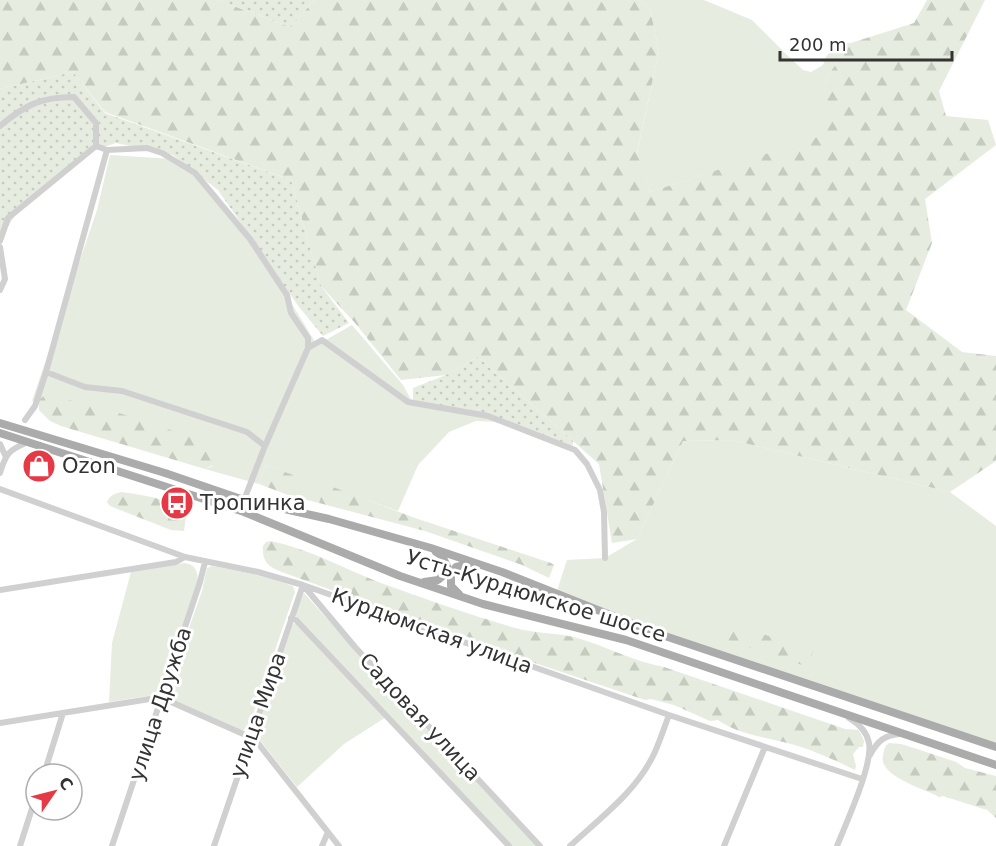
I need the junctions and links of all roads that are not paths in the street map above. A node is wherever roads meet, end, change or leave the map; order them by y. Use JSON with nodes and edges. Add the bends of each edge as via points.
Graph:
{"nodes":[{"id":1,"x":0,"y":126,"type":"edge"},
{"id":2,"x":96,"y":146,"type":"junction"},
{"id":3,"x":107,"y":150,"type":"junction"},
{"id":4,"x":0,"y":241,"type":"edge"},
{"id":5,"x":0,"y":247,"type":"edge"},
{"id":6,"x":0,"y":290,"type":"edge"},
{"id":7,"x":308,"y":348,"type":"junction"},
{"id":8,"x":46,"y":372,"type":"junction"},
{"id":9,"x":25,"y":420,"type":"dead end"},
{"id":10,"x":0,"y":423,"type":"edge"},
{"id":11,"x":0,"y":433,"type":"edge"},
{"id":12,"x":28,"y":442,"type":"junction"},
{"id":13,"x":0,"y":444,"type":"edge"},
{"id":14,"x":265,"y":446,"type":"junction"},
{"id":15,"x":5,"y":455,"type":"junction"},
{"id":16,"x":0,"y":472,"type":"edge"},
{"id":17,"x":0,"y":489,"type":"edge"},
{"id":18,"x":244,"y":500,"type":"junction"},
{"id":19,"x":431,"y":548,"type":"junction"},
{"id":20,"x":185,"y":557,"type":"junction"},
{"id":21,"x":605,"y":558,"type":"dead end"},
{"id":22,"x":205,"y":562,"type":"junction"},
{"id":23,"x":476,"y":564,"type":"junction"},
{"id":24,"x":420,"y":582,"type":"junction"},
{"id":25,"x":303,"y":585,"type":"junction"},
{"id":26,"x":0,"y":590,"type":"edge"},
{"id":27,"x":460,"y":595,"type":"junction"},
{"id":28,"x":291,"y":618,"type":"junction"},
{"id":29,"x":162,"y":698,"type":"junction"},
{"id":30,"x":830,"y":708,"type":"junction"},
{"id":31,"x":63,"y":713,"type":"junction"},
{"id":32,"x":669,"y":715,"type":"junction"},
{"id":33,"x":0,"y":723,"type":"edge"},
{"id":34,"x":905,"y":734,"type":"junction"},
{"id":35,"x":250,"y":737,"type":"junction"},
{"id":36,"x":765,"y":747,"type":"junction"},
{"id":37,"x":996,"y":747,"type":"edge"},
{"id":38,"x":867,"y":761,"type":"junction"},
{"id":39,"x":48,"y":762,"type":"edge"},
{"id":40,"x":996,"y":765,"type":"edge"},
{"id":41,"x":862,"y":779,"type":"junction"},
{"id":42,"x":28,"y":822,"type":"edge"},
{"id":43,"x":328,"y":832,"type":"junction"},
{"id":44,"x":20,"y":846,"type":"edge"},
{"id":45,"x":112,"y":846,"type":"edge"},
{"id":46,"x":213,"y":846,"type":"edge"},
{"id":47,"x":322,"y":846,"type":"edge"},
{"id":48,"x":339,"y":846,"type":"edge"},
{"id":49,"x":509,"y":846,"type":"edge"},
{"id":50,"x":540,"y":846,"type":"edge"},
{"id":51,"x":570,"y":846,"type":"edge"},
{"id":52,"x":724,"y":846,"type":"edge"},
{"id":53,"x":837,"y":846,"type":"edge"}],
"edges":[{"from":1,"to":2,"type":"street","via":[[40,100],[74,97],[96,123]]},
{"from":2,"to":3,"type":"street"},
{"from":2,"to":4,"type":"street","via":[[8,218]]},
{"from":3,"to":7,"type":"street","via":[[147,148],[195,173],[250,239],[281,285],[291,313],[308,338]]},
{"from":3,"to":8,"type":"street"},
{"from":5,"to":6,"type":"street","via":[[5,279]]},
{"from":7,"to":14,"type":"street"},
{"from":7,"to":21,"type":"street","via":[[322,340],[408,402],[488,416],[575,450],[600,490]]},
{"from":8,"to":9,"type":"street","via":[[35,406]]},
{"from":8,"to":14,"type":"street","via":[[85,387],[122,391],[247,432]]},
{"from":10,"to":18,"type":"main road","name":"Усть-Курдюмское шоссе"},
{"from":11,"to":12,"type":"main road","name":"Усть-Курдюмское шоссе"},
{"from":12,"to":15,"type":"street"},
{"from":12,"to":24,"type":"main road","name":"Усть-Курдюмское шоссе","via":[[244,512]]},
{"from":13,"to":15,"type":"street"},
{"from":14,"to":18,"type":"street"},
{"from":15,"to":16,"type":"street"},
{"from":17,"to":20,"type":"street","name":"Курдюмская улица"},
{"from":18,"to":19,"type":"main road","name":"Усть-Курдюмское шоссе"},
{"from":19,"to":23,"type":"main road","name":"Усть-Курдюмское шоссе"},
{"from":19,"to":24,"type":"main road","via":[[442,556],[447,566],[445,574],[438,580]]},
{"from":20,"to":22,"type":"street","name":"Курдюмская улица"},
{"from":20,"to":26,"type":"street","via":[[176,562]]},
{"from":22,"to":25,"type":"street","name":"Курдюмская улица"},
{"from":22,"to":29,"type":"street","name":"улица Дружба"},
{"from":23,"to":27,"type":"main road","via":[[461,564],[451,573],[451,586]]},
{"from":23,"to":37,"type":"main road","name":"Усть-Курдюмское шоссе","via":[[653,632]]},
{"from":24,"to":27,"type":"main road","name":"Усть-Курдюмское шоссе"},
{"from":25,"to":28,"type":"street","name":"улица Мира"},
{"from":25,"to":32,"type":"street","name":"Курдюмская улица"},
{"from":25,"to":50,"type":"street","name":"Садовая улица","via":[[355,647]]},
{"from":27,"to":30,"type":"main road","name":"Усть-Курдюмское шоссе","via":[[626,640]]},
{"from":28,"to":35,"type":"street","name":"улица Мира"},
{"from":28,"to":49,"type":"street","name":"Садовая улица"},
{"from":29,"to":31,"type":"street"},
{"from":29,"to":35,"type":"street"},
{"from":29,"to":45,"type":"street","name":"улица Дружба"},
{"from":30,"to":34,"type":"main road","name":"Усть-Курдюмское шоссе"},
{"from":30,"to":38,"type":"street","via":[[865,731],[869,744]]},
{"from":31,"to":33,"type":"street"},
{"from":31,"to":39,"type":"street"},
{"from":32,"to":36,"type":"street","name":"Курдюмская улица"},
{"from":32,"to":51,"type":"street","via":[[653,755],[636,782]]},
{"from":34,"to":38,"type":"street","via":[[881,739]]},
{"from":34,"to":40,"type":"main road","name":"Усть-Курдюмское шоссе"},
{"from":35,"to":43,"type":"street"},
{"from":35,"to":46,"type":"street","name":"улица Мира"},
{"from":36,"to":41,"type":"street","name":"Курдюмская улица"},
{"from":36,"to":52,"type":"street"},
{"from":38,"to":41,"type":"street"},
{"from":41,"to":53,"type":"street"},
{"from":42,"to":44,"type":"street"},
{"from":43,"to":47,"type":"street"},
{"from":43,"to":48,"type":"street"}]}
